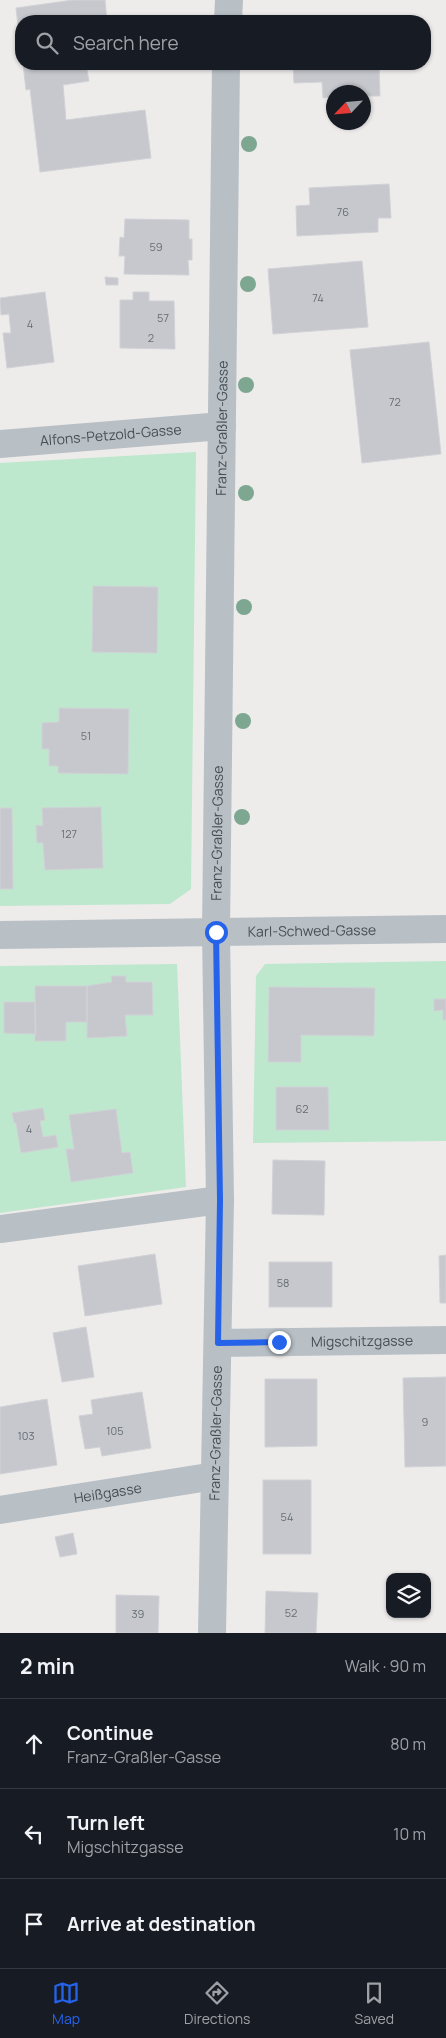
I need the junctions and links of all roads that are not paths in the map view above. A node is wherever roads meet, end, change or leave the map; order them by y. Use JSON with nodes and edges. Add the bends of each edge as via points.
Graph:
{"nodes":[{"id":1,"x":229,"y":0,"type":"edge"},
{"id":2,"x":228,"y":15,"type":"edge"},
{"id":3,"x":226,"y":70,"type":"edge"},
{"id":4,"x":222,"y":426,"type":"junction"},
{"id":5,"x":0,"y":444,"type":"edge"},
{"id":6,"x":446,"y":928,"type":"edge"},
{"id":7,"x":216,"y":932,"type":"junction"},
{"id":8,"x":0,"y":935,"type":"edge"},
{"id":9,"x":220,"y":1200,"type":"junction"},
{"id":10,"x":0,"y":1229,"type":"edge"},
{"id":11,"x":446,"y":1340,"type":"edge"},
{"id":12,"x":218,"y":1343,"type":"junction"},
{"id":13,"x":216,"y":1476,"type":"junction"},
{"id":14,"x":0,"y":1510,"type":"edge"},
{"id":15,"x":212,"y":1633,"type":"edge"}],
"edges":[{"from":1,"to":2,"type":"street"},
{"from":3,"to":4,"type":"street","name":"Franz-Graßler-Gasse"},
{"from":4,"to":5,"type":"street","name":"Alfons-Petzold-Gasse"},
{"from":4,"to":7,"type":"street","name":"Franz-Graßler-Gasse"},
{"from":6,"to":7,"type":"street","name":"Karl-Schwed-Gasse"},
{"from":7,"to":8,"type":"street","name":"Karl-Schwed-Gasse"},
{"from":7,"to":9,"type":"street","name":"Franz-Graßler-Gasse"},
{"from":9,"to":10,"type":"street"},
{"from":9,"to":12,"type":"street","name":"Franz-Graßler-Gasse"},
{"from":11,"to":12,"type":"street","name":"Migschitzgasse"},
{"from":12,"to":13,"type":"street","name":"Franz-Graßler-Gasse"},
{"from":13,"to":14,"type":"street","name":"Heißgasse"},
{"from":13,"to":15,"type":"street","name":"Franz-Graßler-Gasse"}]}
